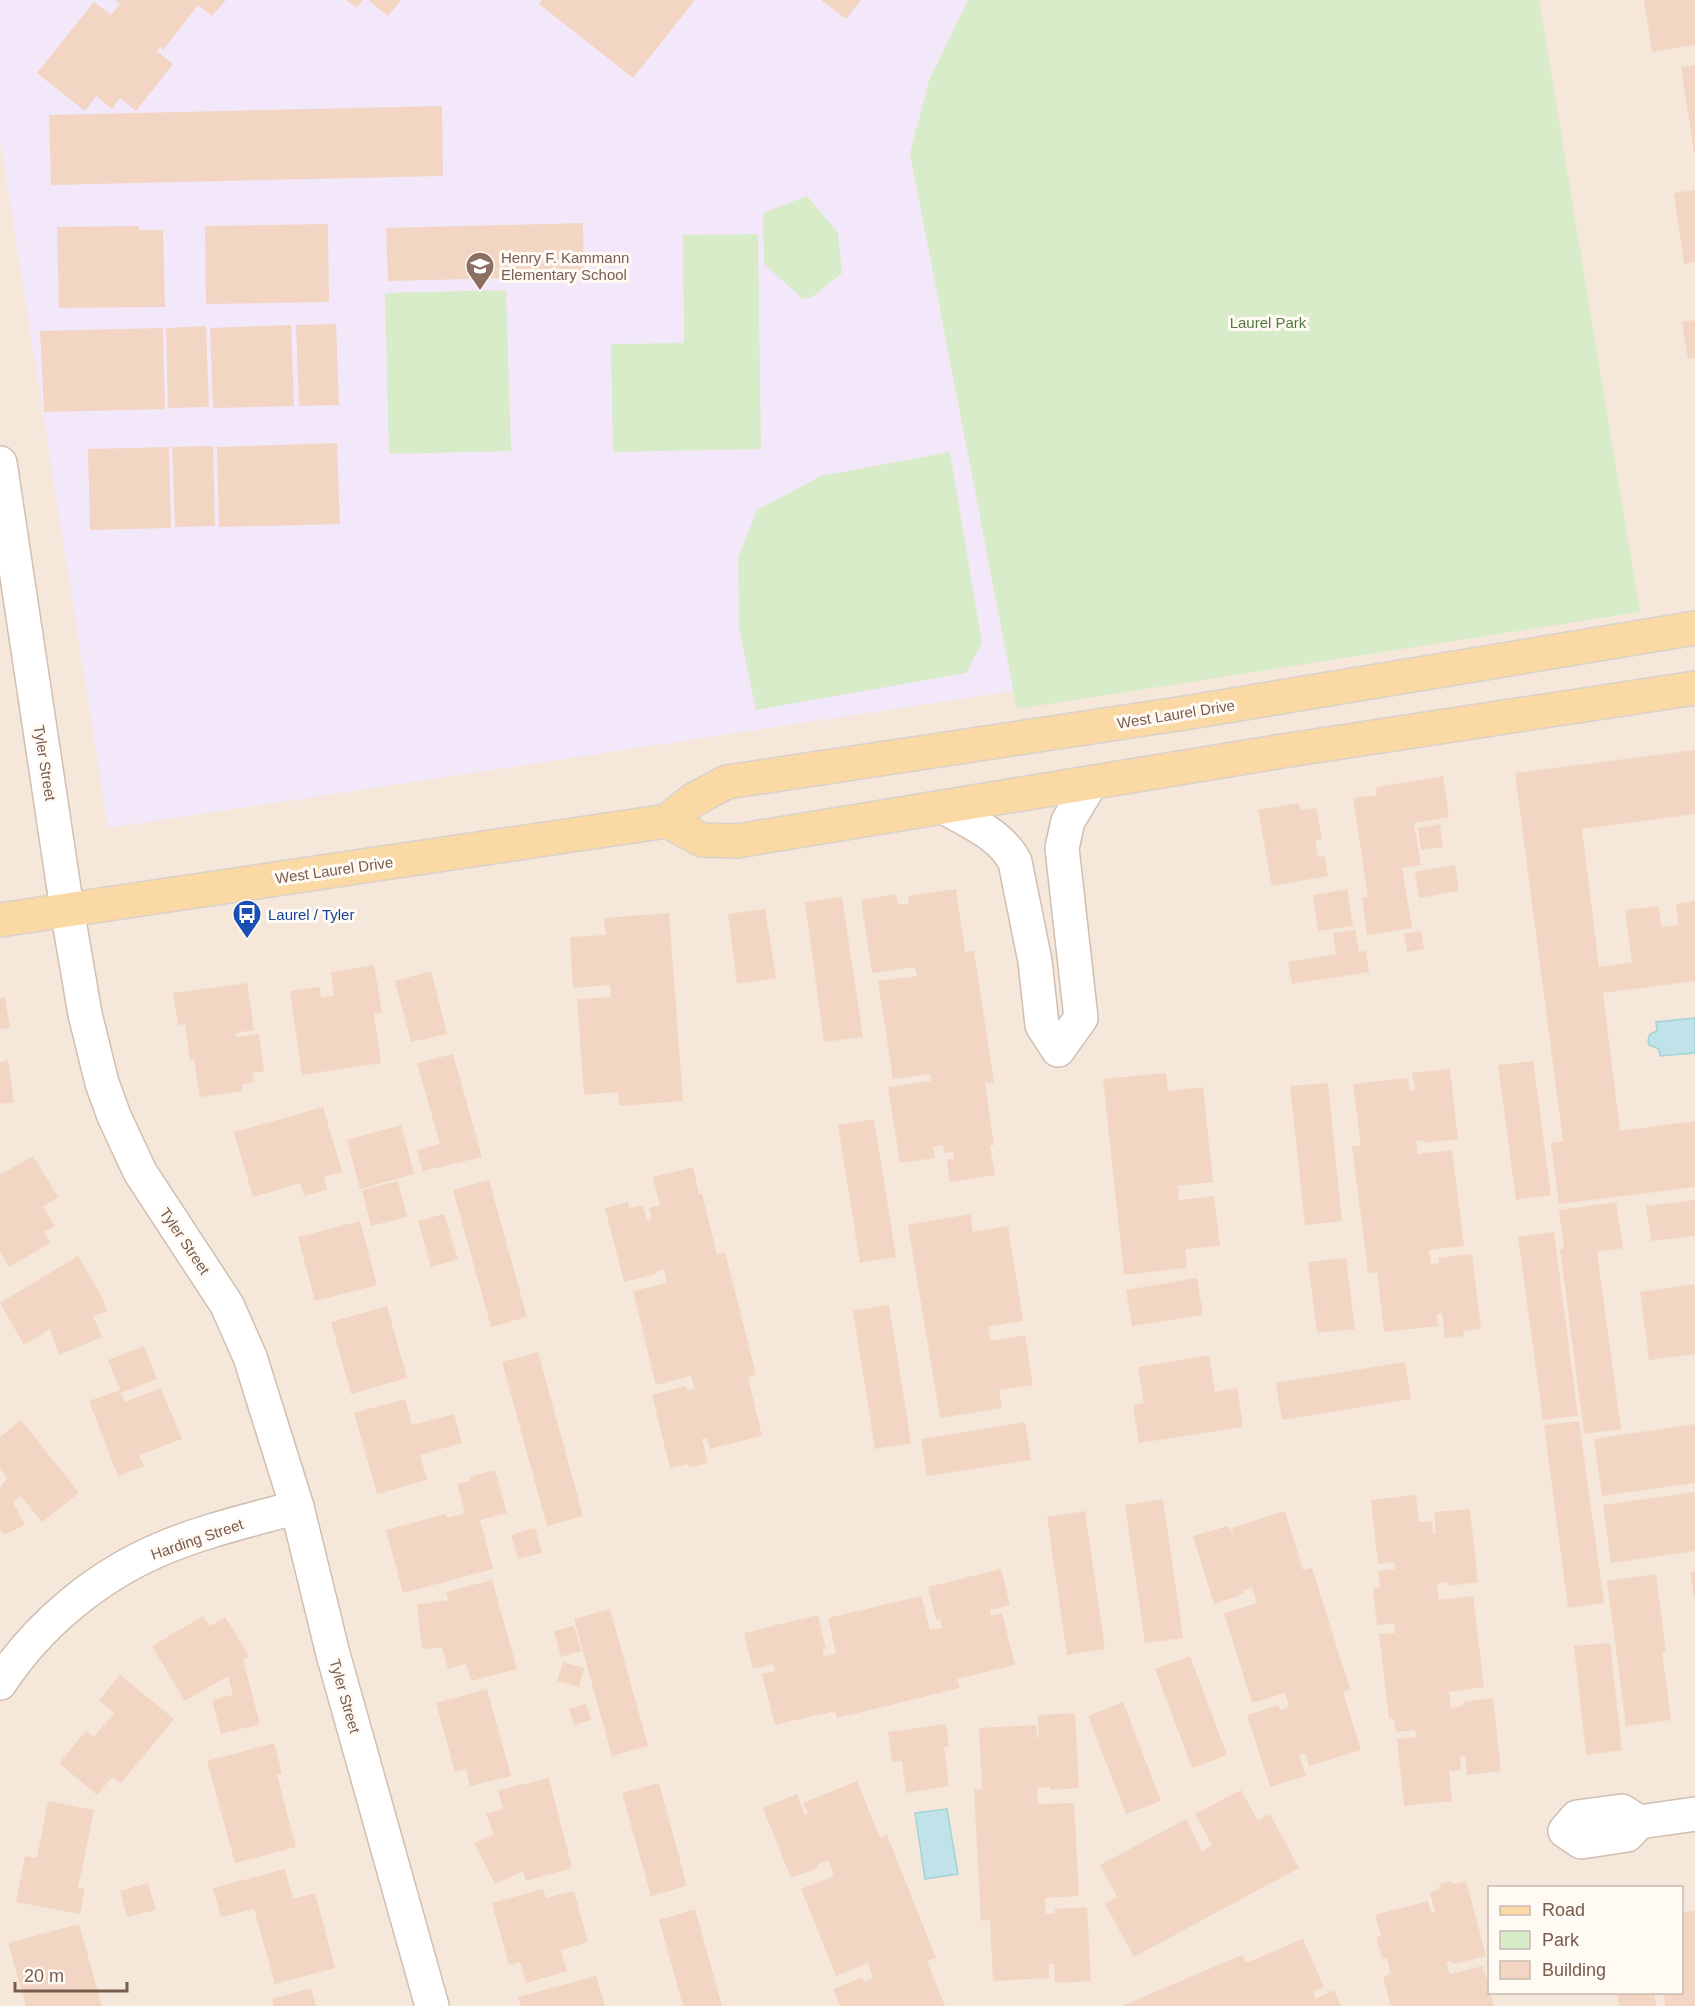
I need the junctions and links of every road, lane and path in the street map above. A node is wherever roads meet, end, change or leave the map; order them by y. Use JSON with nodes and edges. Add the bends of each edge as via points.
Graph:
{"nodes":[{"id":1,"x":0,"y":463,"type":"edge"},
{"id":2,"x":1695,"y":628,"type":"edge"},
{"id":3,"x":1695,"y":688,"type":"edge"},
{"id":4,"x":1091,"y":783,"type":"junction"},
{"id":5,"x":944,"y":807,"type":"junction"},
{"id":6,"x":667,"y":821,"type":"junction"},
{"id":7,"x":67,"y":909,"type":"junction"},
{"id":8,"x":0,"y":920,"type":"edge"},
{"id":9,"x":297,"y":1507,"type":"junction"},
{"id":10,"x":0,"y":1683,"type":"edge"},
{"id":11,"x":1695,"y":1814,"type":"edge"},
{"id":12,"x":1558,"y":1832,"type":"dead end"},
{"id":13,"x":432,"y":2006,"type":"edge"}],
"edges":[{"from":1,"to":7,"type":"street","name":"Tyler Street"},
{"from":2,"to":6,"type":"main road","name":"West Laurel Drive","via":[[1191,712],[727,782],[693,800]]},
{"from":3,"to":4,"type":"main road"},
{"from":4,"to":5,"type":"main road"},
{"from":4,"to":5,"type":"street","via":[[1068,821],[1062,848],[1081,1018],[1058,1050],[1042,1025],[1035,961],[1010,852],[996,838]]},
{"from":5,"to":6,"type":"main road","via":[[737,841],[702,840]]},
{"from":6,"to":7,"type":"main road","name":"West Laurel Drive"},
{"from":7,"to":8,"type":"main road","name":"West Laurel Drive"},
{"from":7,"to":9,"type":"street","name":"Tyler Street","via":[[94,1053],[114,1116],[141,1172],[227,1305],[260,1386]]},
{"from":9,"to":10,"type":"street","name":"Harding Street","via":[[170,1546],[114,1574],[42,1631]]},
{"from":9,"to":13,"type":"street","name":"Tyler Street","via":[[333,1654]]},
{"from":11,"to":12,"type":"street","via":[[1639,1822],[1622,1811],[1577,1817]]}]}
